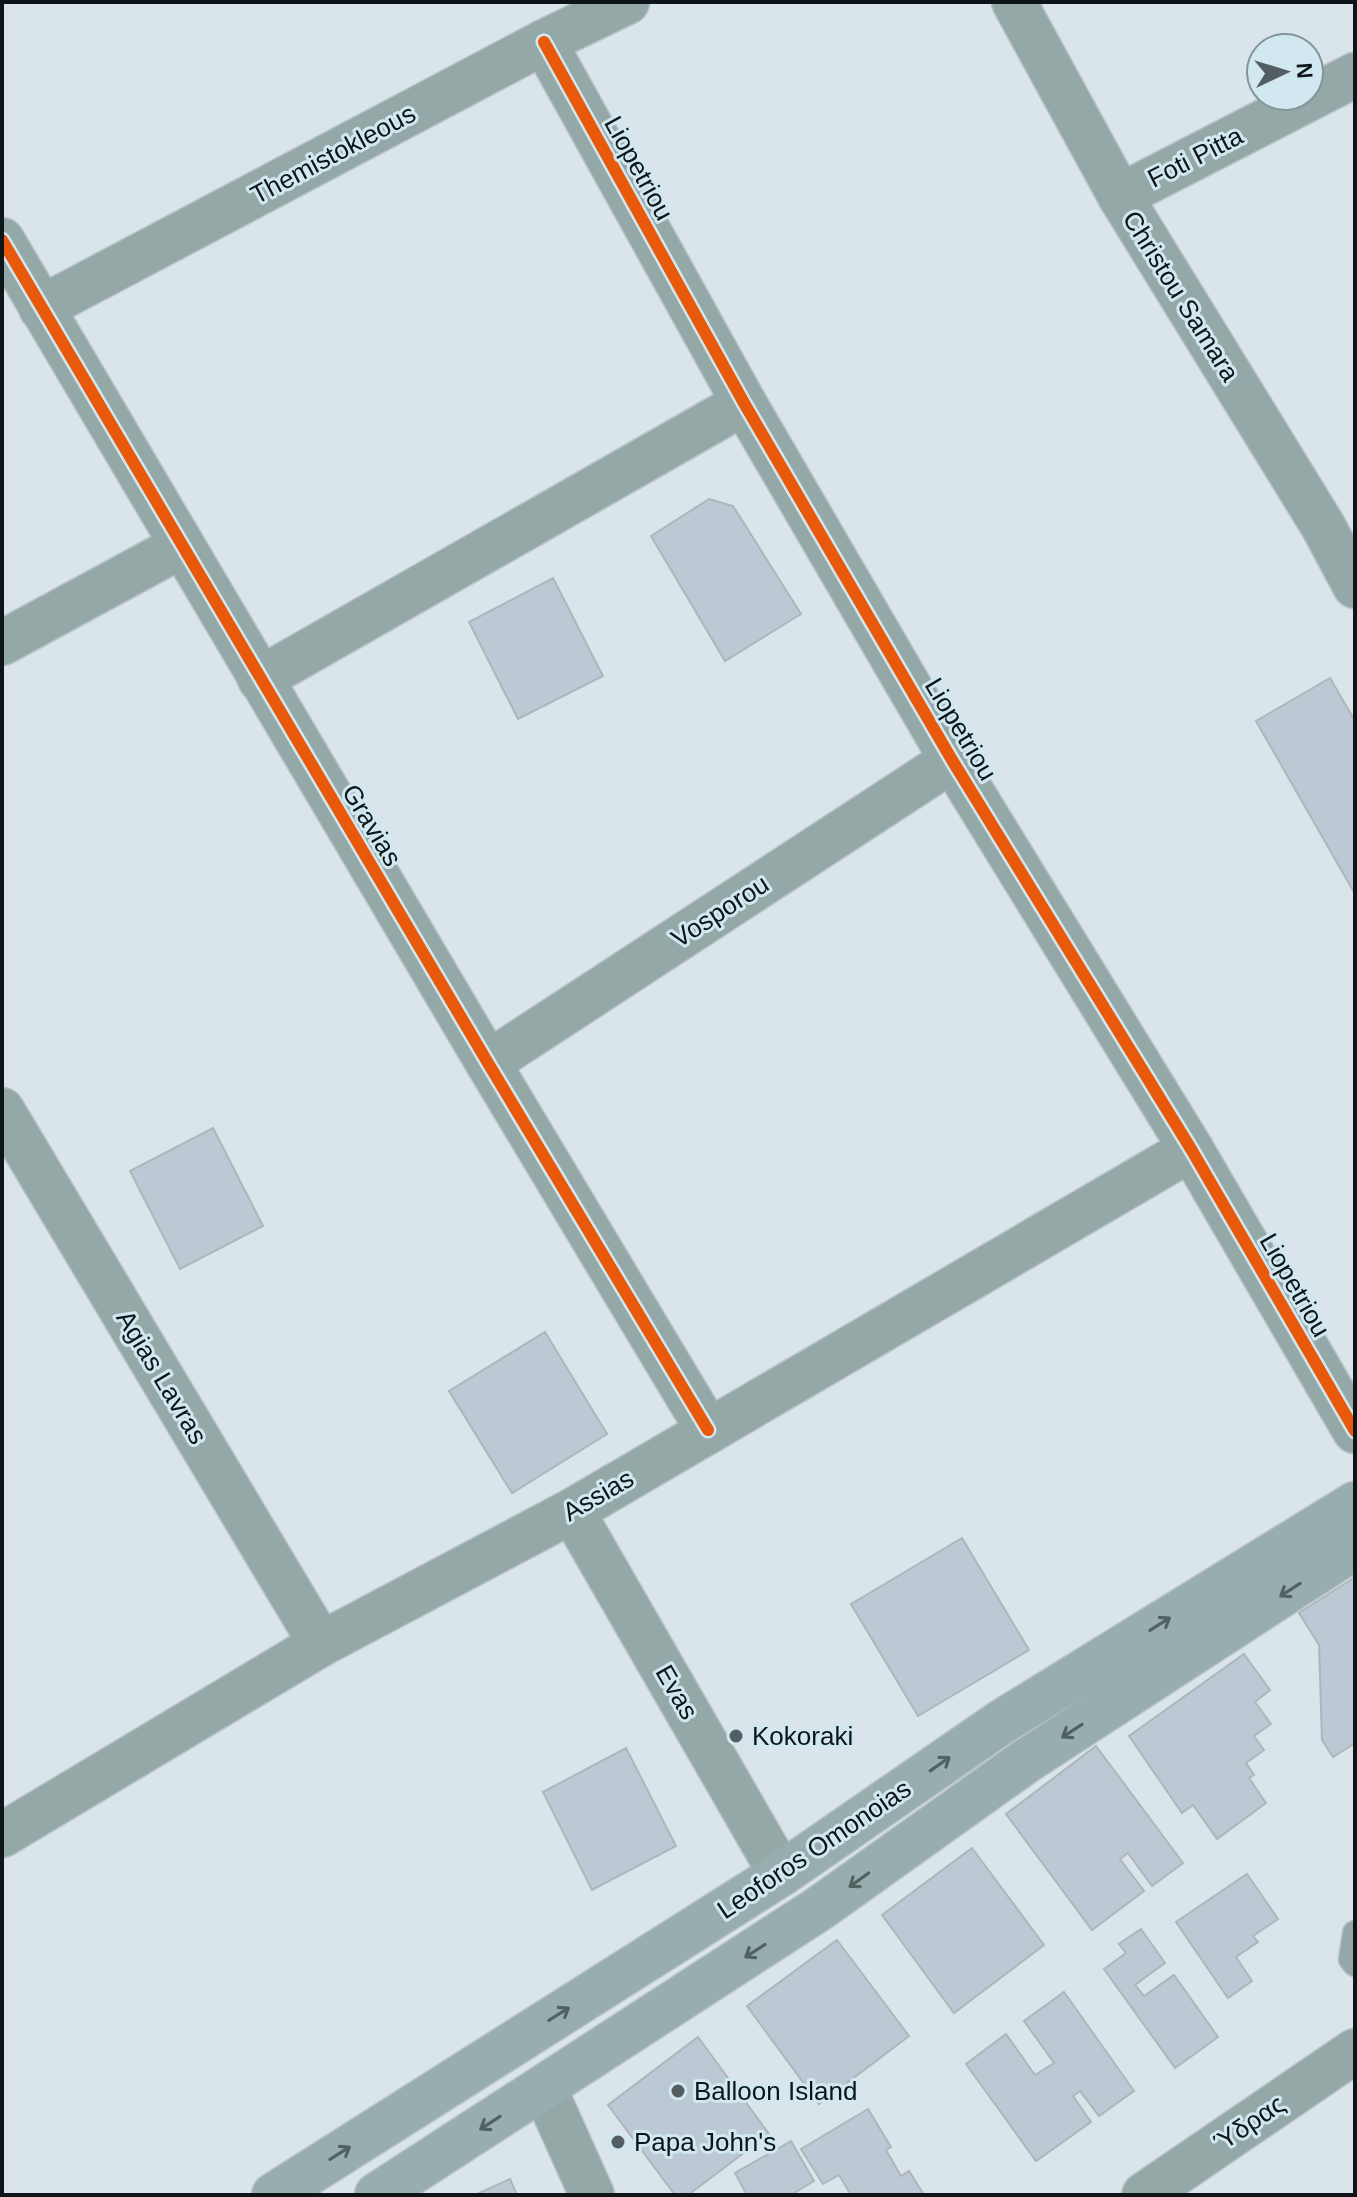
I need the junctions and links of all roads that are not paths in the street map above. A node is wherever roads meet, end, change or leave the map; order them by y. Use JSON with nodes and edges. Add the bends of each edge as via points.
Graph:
{"nodes":[{"id":1,"x":627,"y":2,"type":"edge"},
{"id":2,"x":1014,"y":2,"type":"edge"},
{"id":3,"x":544,"y":42,"type":"junction"},
{"id":4,"x":1355,"y":75,"type":"edge"},
{"id":5,"x":1120,"y":196,"type":"junction"},
{"id":6,"x":2,"y":240,"type":"edge"},
{"id":7,"x":41,"y":308,"type":"junction"},
{"id":8,"x":744,"y":403,"type":"junction"},
{"id":9,"x":1339,"y":519,"type":"edge"},
{"id":10,"x":181,"y":546,"type":"junction"},
{"id":11,"x":1355,"y":586,"type":"edge"},
{"id":12,"x":2,"y":643,"type":"edge"},
{"id":13,"x":260,"y":679,"type":"junction"},
{"id":14,"x":952,"y":760,"type":"junction"},
{"id":15,"x":488,"y":1063,"type":"junction"},
{"id":16,"x":2,"y":1110,"type":"edge"},
{"id":17,"x":1191,"y":1149,"type":"junction"},
{"id":18,"x":708,"y":1430,"type":"junction"},
{"id":19,"x":1355,"y":1431,"type":"edge"},
{"id":20,"x":1355,"y":1504,"type":"edge"},
{"id":21,"x":572,"y":1511,"type":"junction"},
{"id":22,"x":1355,"y":1547,"type":"edge"},
{"id":23,"x":321,"y":1644,"type":"junction"},
{"id":24,"x":2,"y":1835,"type":"edge"},
{"id":25,"x":781,"y":1874,"type":"junction"},
{"id":26,"x":1355,"y":1933,"type":"edge"},
{"id":27,"x":1355,"y":1964,"type":"edge"},
{"id":28,"x":1355,"y":2051,"type":"edge"},
{"id":29,"x":544,"y":2088,"type":"junction"},
{"id":30,"x":274,"y":2195,"type":"edge"},
{"id":31,"x":377,"y":2195,"type":"edge"},
{"id":32,"x":592,"y":2195,"type":"edge"},
{"id":33,"x":1144,"y":2195,"type":"edge"}],
"edges":[{"from":1,"to":3,"type":"street","name":"Themistokleous"},
{"from":2,"to":5,"type":"street","name":"Christou Samara"},
{"from":3,"to":7,"type":"street","name":"Themistokleous"},
{"from":3,"to":8,"type":"street","name":"Liopetriou"},
{"from":4,"to":5,"type":"street","name":"Foti Pitta"},
{"from":5,"to":9,"type":"street","name":"Christou Samara"},
{"from":6,"to":7,"type":"street","name":"Gravias"},
{"from":7,"to":10,"type":"street","name":"Gravias"},
{"from":8,"to":13,"type":"street"},
{"from":8,"to":14,"type":"street","name":"Liopetriou"},
{"from":9,"to":11,"type":"street","name":"Christou Samara"},
{"from":10,"to":12,"type":"street"},
{"from":10,"to":13,"type":"street","name":"Gravias"},
{"from":13,"to":15,"type":"street","name":"Gravias"},
{"from":14,"to":15,"type":"street","name":"Vosporou"},
{"from":14,"to":17,"type":"street","name":"Liopetriou"},
{"from":15,"to":18,"type":"street","name":"Gravias"},
{"from":16,"to":23,"type":"street","name":"Agias Lavras"},
{"from":17,"to":18,"type":"street","name":"Assias"},
{"from":17,"to":19,"type":"street","name":"Liopetriou"},
{"from":18,"to":21,"type":"street","name":"Assias"},
{"from":25,"to":20,"type":"main road","name":"Leoforos Omonoias","one_way":true,"via":[[1000,1723]]},
{"from":21,"to":23,"type":"street","name":"Assias"},
{"from":21,"to":25,"type":"street","name":"Evas"},
{"from":22,"to":29,"type":"main road","name":"Leoforos Omonoias","one_way":true,"via":[[1026,1761],[820,1908]]},
{"from":23,"to":24,"type":"street","name":"Assias"},
{"from":30,"to":25,"type":"main road","name":"Leoforos Omonoias","one_way":true},
{"from":26,"to":27,"type":"lane"},
{"from":28,"to":33,"type":"street","name":"Ύδρας"},
{"from":29,"to":31,"type":"main road","name":"Leoforos Omonoias","one_way":true},
{"from":29,"to":32,"type":"street"}]}
